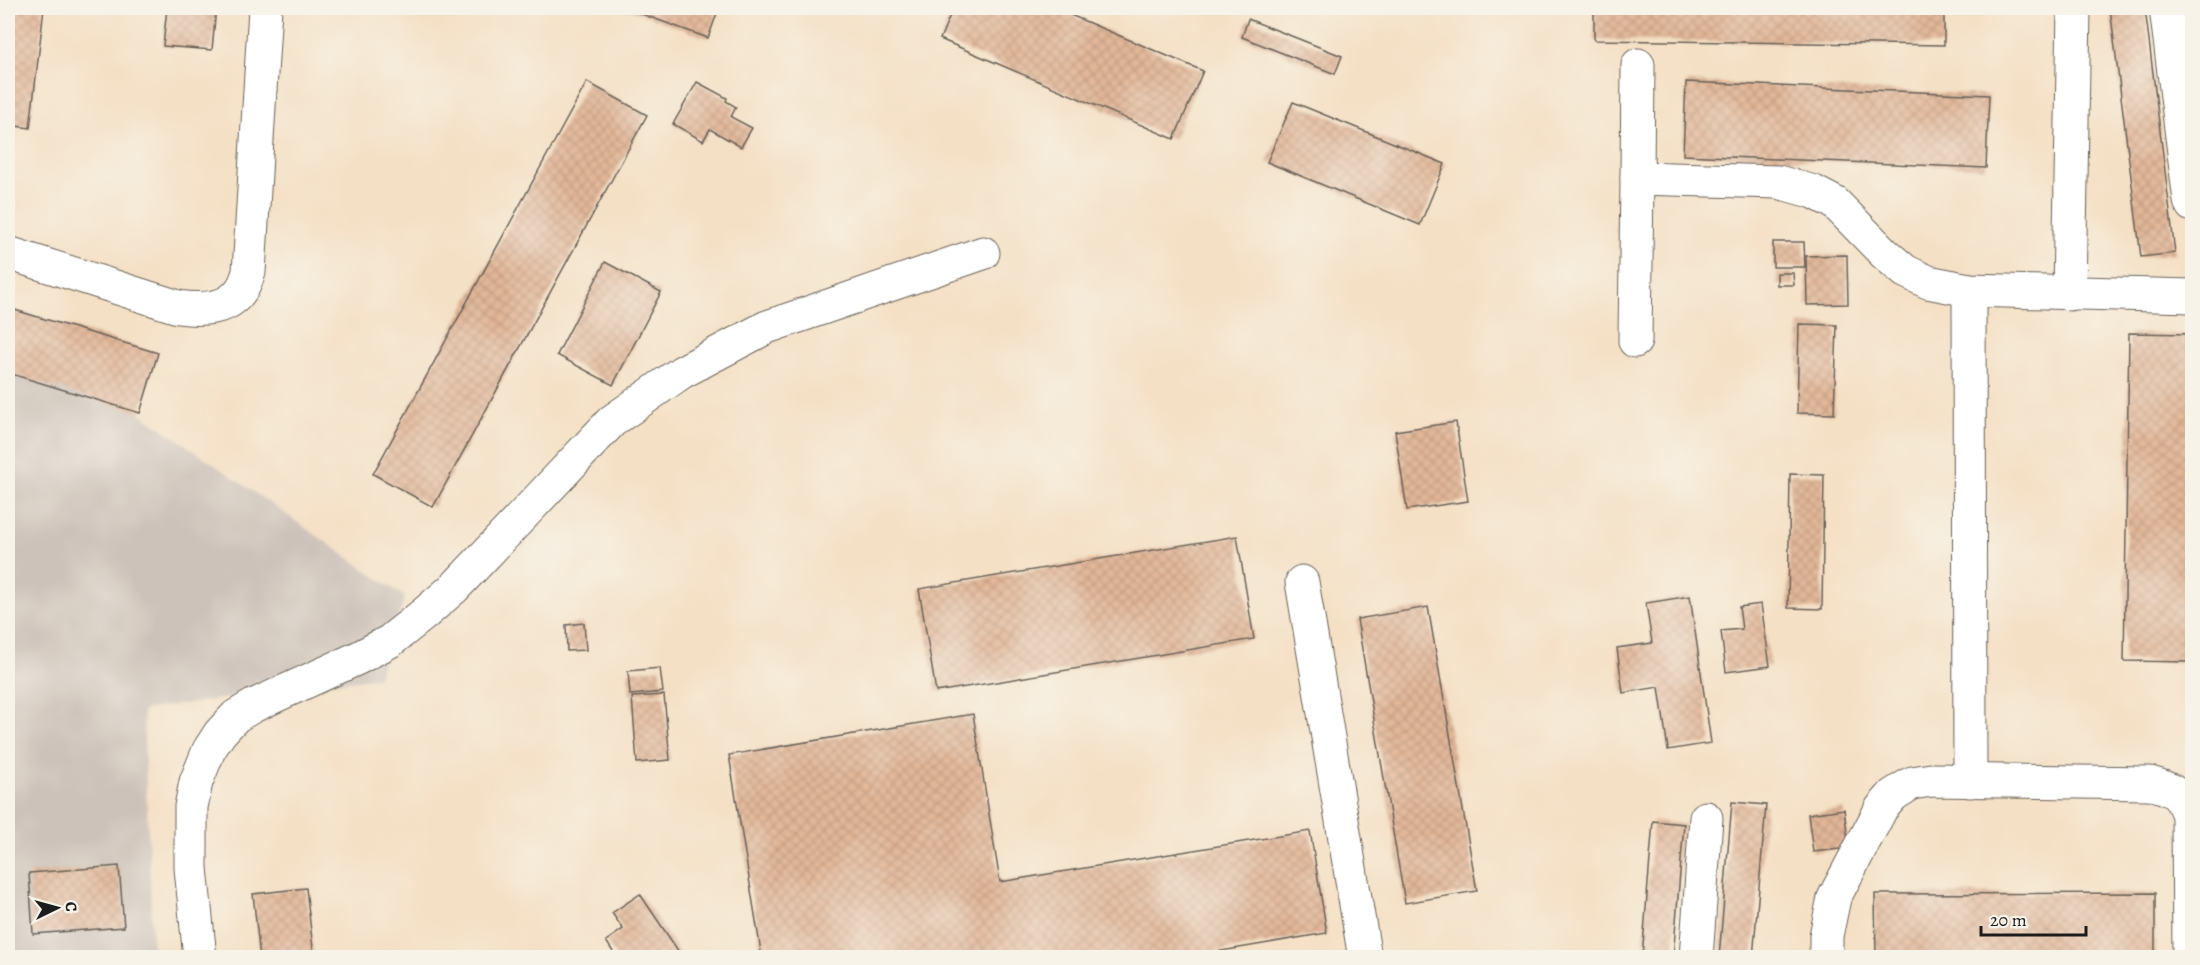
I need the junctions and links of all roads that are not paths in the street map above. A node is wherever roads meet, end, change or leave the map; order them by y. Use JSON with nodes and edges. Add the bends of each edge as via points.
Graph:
{"nodes":[{"id":1,"x":265,"y":8,"type":"edge"},
{"id":2,"x":2074,"y":8,"type":"edge"},
{"id":3,"x":2166,"y":8,"type":"edge"},
{"id":4,"x":1638,"y":65,"type":"dead end"},
{"id":5,"x":1637,"y":178,"type":"junction"},
{"id":6,"x":2193,"y":204,"type":"edge"},
{"id":7,"x":8,"y":253,"type":"edge"},
{"id":8,"x":983,"y":253,"type":"dead end"},
{"id":9,"x":1969,"y":290,"type":"junction"},
{"id":10,"x":2069,"y":294,"type":"junction"},
{"id":11,"x":2193,"y":296,"type":"edge"},
{"id":12,"x":1635,"y":340,"type":"dead end"},
{"id":13,"x":1302,"y":582,"type":"dead end"},
{"id":14,"x":1970,"y":781,"type":"junction"},
{"id":15,"x":1706,"y":818,"type":"dead end"},
{"id":16,"x":200,"y":957,"type":"edge"},
{"id":17,"x":1365,"y":957,"type":"edge"},
{"id":18,"x":1696,"y":957,"type":"edge"},
{"id":19,"x":1826,"y":957,"type":"edge"},
{"id":20,"x":2189,"y":957,"type":"edge"}],
"edges":[{"from":1,"to":7,"type":"lane","via":[[249,272],[241,292],[211,308],[178,307]]},
{"from":2,"to":10,"type":"lane"},
{"from":3,"to":6,"type":"lane"},
{"from":4,"to":5,"type":"lane"},
{"from":5,"to":9,"type":"lane","via":[[1778,182],[1814,192],[1835,203],[1905,271],[1928,282]]},
{"from":5,"to":12,"type":"lane"},
{"from":8,"to":16,"type":"lane","via":[[767,327],[682,372],[612,421],[454,587],[407,628],[358,658],[236,716],[209,750],[191,807],[191,868]]},
{"from":9,"to":10,"type":"lane"},
{"from":9,"to":14,"type":"lane"},
{"from":10,"to":11,"type":"lane"},
{"from":13,"to":17,"type":"lane"},
{"from":14,"to":19,"type":"lane","via":[[1912,783],[1893,795],[1881,809],[1834,898]]},
{"from":14,"to":20,"type":"lane","via":[[2150,783],[2169,788],[2183,800],[2188,816]]},
{"from":15,"to":18,"type":"lane"}]}
